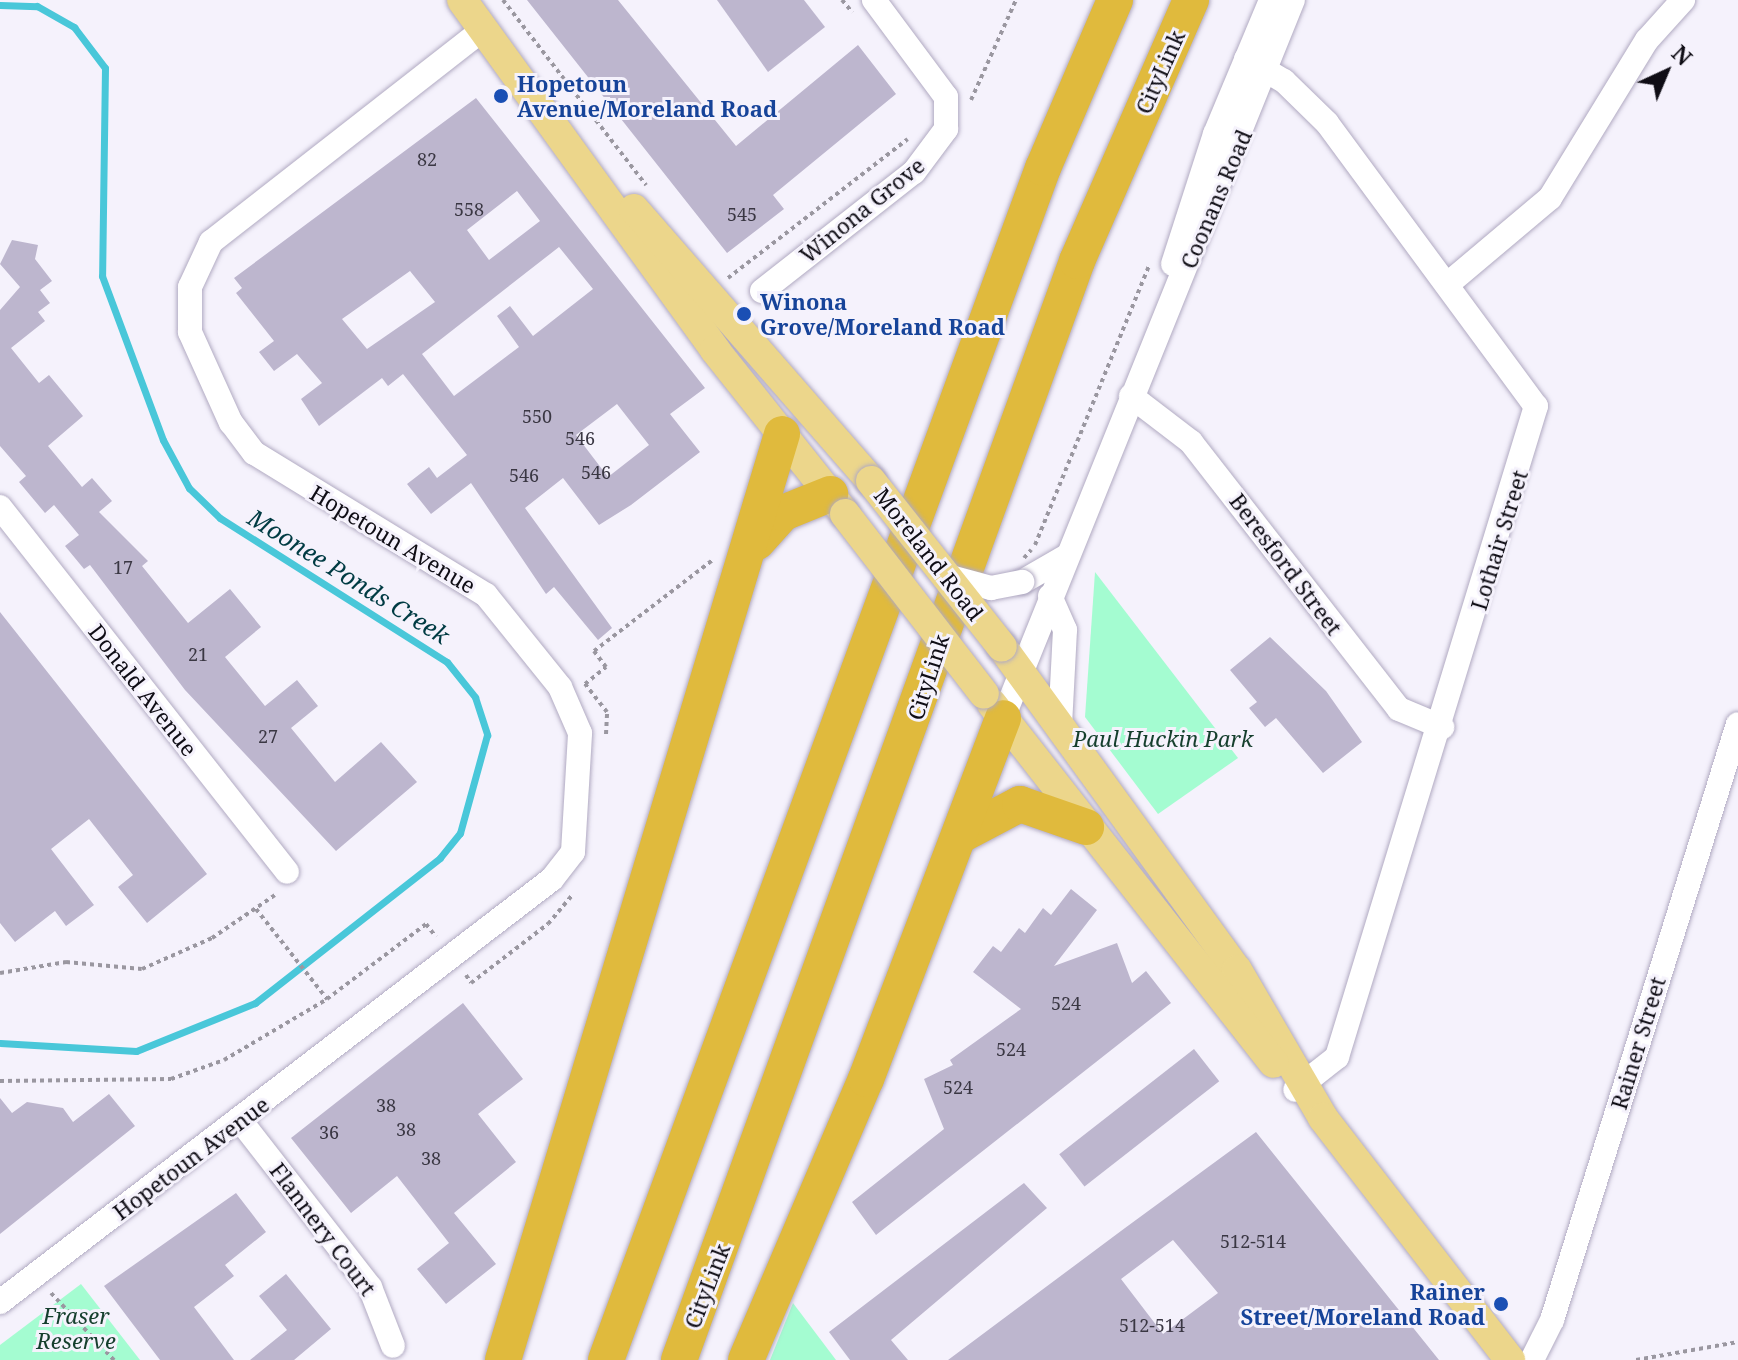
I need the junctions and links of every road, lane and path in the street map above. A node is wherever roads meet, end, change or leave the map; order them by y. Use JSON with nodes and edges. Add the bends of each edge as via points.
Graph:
{"nodes":[{"id":1,"x":462,"y":0,"type":"edge"},
{"id":2,"x":503,"y":0,"type":"edge"},
{"id":3,"x":842,"y":0,"type":"edge"},
{"id":4,"x":874,"y":0,"type":"edge"},
{"id":5,"x":1016,"y":0,"type":"edge"},
{"id":6,"x":1115,"y":0,"type":"edge"},
{"id":7,"x":1191,"y":0,"type":"edge"},
{"id":8,"x":1271,"y":0,"type":"edge"},
{"id":9,"x":1293,"y":0,"type":"edge"},
{"id":10,"x":1683,"y":0,"type":"edge"},
{"id":11,"x":861,"y":25,"type":"dead end"},
{"id":12,"x":484,"y":29,"type":"junction"},
{"id":13,"x":1246,"y":59,"type":"junction"},
{"id":14,"x":1269,"y":72,"type":"junction"},
{"id":15,"x":968,"y":106,"type":"dead end"},
{"id":16,"x":914,"y":133,"type":"dead end"},
{"id":17,"x":652,"y":193,"type":"dead end"},
{"id":18,"x":1155,"y":251,"type":"dead end"},
{"id":19,"x":715,"y":272,"type":"dead end"},
{"id":20,"x":1449,"y":283,"type":"junction"},
{"id":21,"x":762,"y":291,"type":"dead end"},
{"id":22,"x":1131,"y":396,"type":"junction"},
{"id":23,"x":782,"y":434,"type":"junction"},
{"id":24,"x":851,"y":497,"type":"junction"},
{"id":25,"x":0,"y":507,"type":"edge"},
{"id":26,"x":1031,"y":550,"type":"dead end"},
{"id":27,"x":1067,"y":556,"type":"junction"},
{"id":28,"x":947,"y":576,"type":"junction"},
{"id":29,"x":739,"y":588,"type":"junction"},
{"id":30,"x":1050,"y":596,"type":"junction"},
{"id":31,"x":594,"y":651,"type":"dead end"},
{"id":32,"x":1011,"y":659,"type":"junction"},
{"id":33,"x":606,"y":667,"type":"dead end"},
{"id":34,"x":994,"y":706,"type":"junction"},
{"id":35,"x":1738,"y":724,"type":"edge"},
{"id":36,"x":1060,"y":726,"type":"junction"},
{"id":37,"x":1442,"y":727,"type":"junction"},
{"id":38,"x":1086,"y":827,"type":"junction"},
{"id":39,"x":959,"y":836,"type":"junction"},
{"id":40,"x":287,"y":872,"type":"dead end"},
{"id":41,"x":275,"y":895,"type":"dead end"},
{"id":42,"x":256,"y":909,"type":"junction"},
{"id":43,"x":0,"y":973,"type":"edge"},
{"id":44,"x":316,"y":986,"type":"dead end"},
{"id":45,"x":327,"y":999,"type":"dead end"},
{"id":46,"x":0,"y":1081,"type":"edge"},
{"id":47,"x":1299,"y":1088,"type":"junction"},
{"id":48,"x":240,"y":1120,"type":"junction"},
{"id":49,"x":34,"y":1278,"type":"junction"},
{"id":50,"x":0,"y":1302,"type":"edge"},
{"id":51,"x":1738,"y":1342,"type":"edge"},
{"id":52,"x":393,"y":1346,"type":"dead end"},
{"id":53,"x":114,"y":1360,"type":"edge"},
{"id":54,"x":503,"y":1360,"type":"edge"},
{"id":55,"x":606,"y":1360,"type":"edge"},
{"id":56,"x":679,"y":1360,"type":"edge"},
{"id":57,"x":746,"y":1360,"type":"edge"},
{"id":58,"x":1510,"y":1360,"type":"edge"},
{"id":59,"x":1532,"y":1360,"type":"edge"},
{"id":60,"x":1636,"y":1360,"type":"edge"}],
"edges":[{"from":1,"to":12,"type":"main road","name":"Moreland Road"},
{"from":2,"to":17,"type":"path"},
{"from":3,"to":11,"type":"path"},
{"from":4,"to":21,"type":"street","name":"Winona Grove","via":[[946,97],[946,129],[914,172]]},
{"from":5,"to":15,"type":"path"},
{"from":6,"to":55,"type":"highway","via":[[1043,168]]},
{"from":7,"to":56,"type":"highway","name":"CityLink","via":[[1077,261]]},
{"from":8,"to":13,"type":"street","name":"Coonans Road"},
{"from":9,"to":14,"type":"street","name":"Coonans Road"},
{"from":10,"to":20,"type":"street","via":[[1647,40],[1550,198]]},
{"from":12,"to":23,"type":"main road","name":"Moreland Road"},
{"from":12,"to":24,"type":"main road","name":"Moreland Road"},
{"from":12,"to":48,"type":"street","name":"Hopetoun Avenue","via":[[211,242],[190,287],[190,332],[231,423],[254,453],[486,595],[560,687],[580,733],[573,852],[552,879]]},
{"from":13,"to":14,"type":"street","name":"Lothair Street"},
{"from":13,"to":22,"type":"street","name":"Coonans Road"},
{"from":14,"to":20,"type":"street","name":"Lothair Street","via":[[1312,105]]},
{"from":14,"to":22,"type":"street","name":"Coonans Road"},
{"from":16,"to":19,"type":"path","via":[[723,282]]},
{"from":18,"to":26,"type":"path","via":[[1061,495]]},
{"from":20,"to":37,"type":"street","name":"Lothair Street","via":[[1532,395],[1535,421]]},
{"from":22,"to":27,"type":"street","name":"Coonans Road"},
{"from":22,"to":37,"type":"street","name":"Beresford Street","via":[[1191,442],[1399,709]]},
{"from":23,"to":24,"type":"main road","name":"Moreland Road"},
{"from":23,"to":29,"type":"highway"},
{"from":24,"to":28,"type":"main road","name":"Moreland Road","bridge":true,"via":[[906,522]]},
{"from":24,"to":29,"type":"highway","via":[[783,513],[755,546]]},
{"from":24,"to":34,"type":"main road","name":"Moreland Road","bridge":true},
{"from":25,"to":40,"type":"street","name":"Donald Avenue"},
{"from":27,"to":28,"type":"street","bridge":true,"via":[[1022,582],[991,588]]},
{"from":27,"to":30,"type":"street","name":"Coonans Road"},
{"from":28,"to":32,"type":"main road","name":"Moreland Road","bridge":true},
{"from":29,"to":54,"type":"highway"},
{"from":30,"to":32,"type":"street","name":"Coonans Road"},
{"from":30,"to":36,"type":"street","via":[[1065,630]]},
{"from":31,"to":33,"type":"path"},
{"from":32,"to":34,"type":"street","name":"Coonans Road"},
{"from":32,"to":36,"type":"main road","name":"Moreland Road"},
{"from":34,"to":38,"type":"main road","name":"Moreland Road"},
{"from":34,"to":39,"type":"highway"},
{"from":35,"to":59,"type":"street","name":"Rainer Street","via":[[1552,1320]]},
{"from":36,"to":47,"type":"main road","name":"Moreland Road","via":[[1237,970]]},
{"from":37,"to":47,"type":"street","name":"Lothair Street","via":[[1337,1057]]},
{"from":38,"to":39,"type":"highway","via":[[1020,804]]},
{"from":38,"to":47,"type":"main road","name":"Moreland Road"},
{"from":39,"to":57,"type":"highway"},
{"from":41,"to":42,"type":"path"},
{"from":42,"to":43,"type":"path","via":[[142,969],[66,962]]},
{"from":42,"to":44,"type":"path"},
{"from":45,"to":46,"type":"path","via":[[224,1060],[171,1079]]},
{"from":47,"to":58,"type":"main road","name":"Moreland Road"},
{"from":48,"to":49,"type":"street","name":"Hopetoun Avenue"},
{"from":48,"to":52,"type":"street","name":"Flannery Court","via":[[370,1287]]},
{"from":49,"to":50,"type":"street","name":"Hopetoun Avenue"},
{"from":49,"to":53,"type":"path"},
{"from":51,"to":60,"type":"path"}]}
